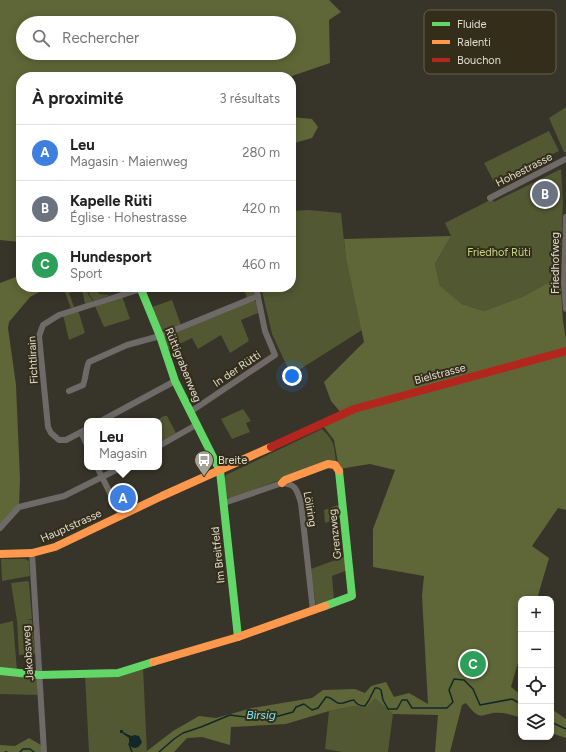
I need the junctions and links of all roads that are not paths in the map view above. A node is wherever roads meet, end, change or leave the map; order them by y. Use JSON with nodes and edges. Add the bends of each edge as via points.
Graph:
{"nodes":[{"id":1,"x":566,"y":160,"type":"edge"},
{"id":2,"x":490,"y":198,"type":"dead end"},
{"id":3,"x":566,"y":217,"type":"edge"},
{"id":4,"x":566,"y":224,"type":"edge"},
{"id":5,"x":131,"y":292,"type":"edge"},
{"id":6,"x":144,"y":292,"type":"edge"},
{"id":7,"x":257,"y":292,"type":"edge"},
{"id":8,"x":258,"y":296,"type":"junction"},
{"id":9,"x":566,"y":309,"type":"edge"},
{"id":10,"x":160,"y":336,"type":"junction"},
{"id":11,"x":566,"y":351,"type":"edge"},
{"id":12,"x":175,"y":381,"type":"junction"},
{"id":13,"x":69,"y":391,"type":"dead end"},
{"id":14,"x":190,"y":412,"type":"junction"},
{"id":15,"x":107,"y":418,"type":"edge"},
{"id":16,"x":321,"y":423,"type":"joint"},
{"id":17,"x":196,"y":424,"type":"junction"},
{"id":18,"x":84,"y":430,"type":"edge"},
{"id":19,"x":81,"y":432,"type":"junction"},
{"id":20,"x":84,"y":438,"type":"edge"},
{"id":21,"x":162,"y":444,"type":"edge"},
{"id":22,"x":98,"y":470,"type":"edge"},
{"id":23,"x":117,"y":470,"type":"edge"},
{"id":24,"x":220,"y":471,"type":"junction"},
{"id":25,"x":102,"y":478,"type":"junction"},
{"id":26,"x":282,"y":483,"type":"junction"},
{"id":27,"x":224,"y":503,"type":"junction"},
{"id":28,"x":121,"y":515,"type":"junction"},
{"id":29,"x":0,"y":528,"type":"edge"},
{"id":30,"x":32,"y":553,"type":"junction"},
{"id":31,"x":0,"y":554,"type":"edge"},
{"id":32,"x":313,"y":610,"type":"junction"},
{"id":33,"x":238,"y":637,"type":"junction"},
{"id":34,"x":0,"y":670,"type":"edge"},
{"id":35,"x":39,"y":675,"type":"junction"},
{"id":36,"x":44,"y":751,"type":"edge"}],
"edges":[{"from":1,"to":2,"type":"street","name":"Hohestrasse"},
{"from":3,"to":4,"type":"street","name":"Friedhofweg"},
{"from":4,"to":9,"type":"street","name":"Friedhofweg"},
{"from":5,"to":19,"type":"street","name":"Fichtlirain","via":[[59,315],[43,325],[39,336],[50,433],[59,440],[66,440]]},
{"from":6,"to":10,"type":"street","name":"Rüttigrabenweg"},
{"from":7,"to":8,"type":"street"},
{"from":8,"to":10,"type":"street"},
{"from":8,"to":14,"type":"street","name":"In der Rütti","via":[[265,331],[275,356]]},
{"from":10,"to":12,"type":"street","name":"Rüttigrabenweg"},
{"from":10,"to":13,"type":"street","via":[[131,344],[89,362],[83,385]]},
{"from":11,"to":16,"type":"street","name":"Bielstrasse","via":[[354,409]]},
{"from":12,"to":14,"type":"street","name":"Rüttigrabenweg"},
{"from":12,"to":15,"type":"street"},
{"from":14,"to":17,"type":"street","name":"Rüttigrabenweg"},
{"from":16,"to":24,"type":"street","name":"Hauptstrasse"},
{"from":17,"to":21,"type":"street"},
{"from":17,"to":24,"type":"street","name":"Rüttigrabenweg"},
{"from":18,"to":19,"type":"street","name":"Fichtlirain"},
{"from":19,"to":20,"type":"street"},
{"from":22,"to":25,"type":"street"},
{"from":23,"to":25,"type":"street"},
{"from":24,"to":27,"type":"street","name":"Im Breitfeld"},
{"from":24,"to":28,"type":"street","name":"Hauptstrasse"},
{"from":25,"to":28,"type":"street"},
{"from":25,"to":29,"type":"street","via":[[64,496],[19,507]]},
{"from":26,"to":27,"type":"street"},
{"from":26,"to":32,"type":"street","name":"Löliring","via":[[294,486],[301,503]]},
{"from":26,"to":32,"type":"street","name":"Grenzweg","via":[[328,464],[339,469],[352,596]]},
{"from":27,"to":33,"type":"street","name":"Im Breitfeld"},
{"from":28,"to":30,"type":"street","name":"Hauptstrasse","via":[[55,547]]},
{"from":30,"to":31,"type":"street","name":"Hauptstrasse"},
{"from":30,"to":35,"type":"street","name":"Jakobsweg"},
{"from":32,"to":33,"type":"street"},
{"from":33,"to":35,"type":"street","via":[[118,673]]},
{"from":34,"to":35,"type":"street"},
{"from":35,"to":36,"type":"street","name":"Jakobsweg"}]}
